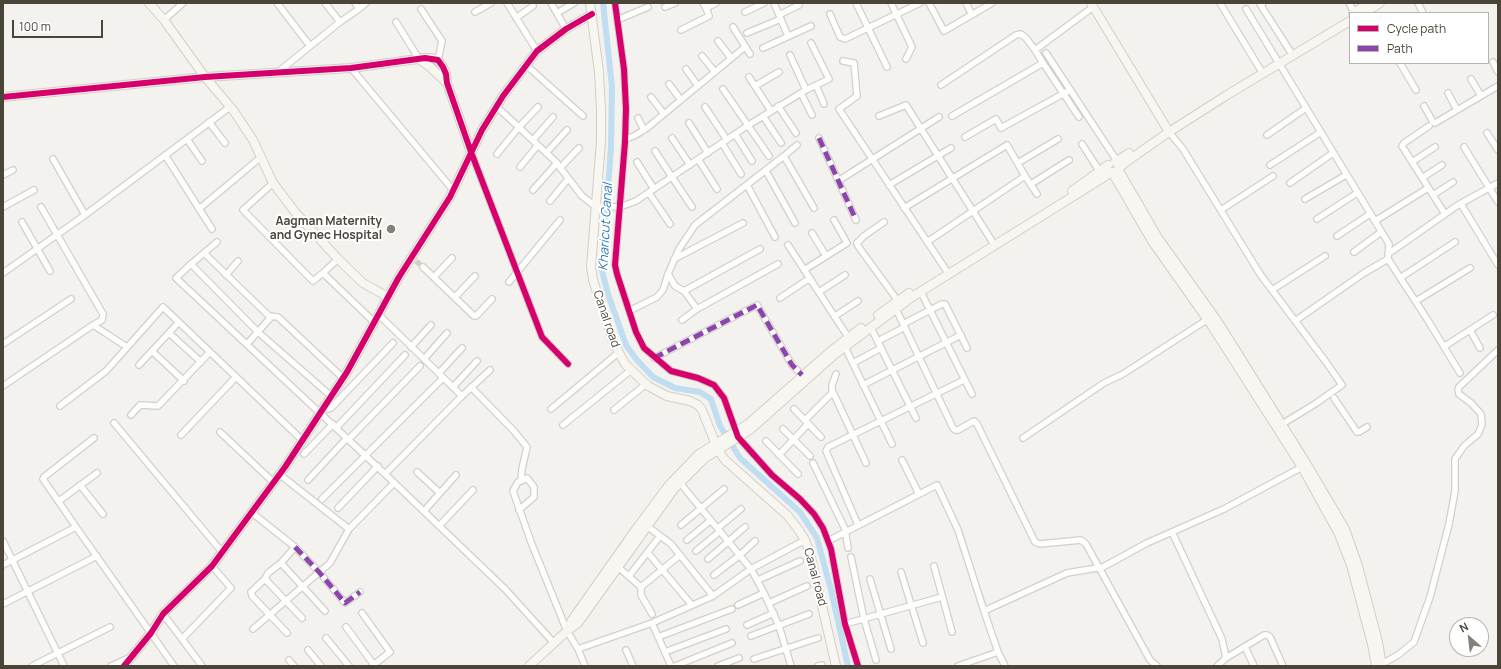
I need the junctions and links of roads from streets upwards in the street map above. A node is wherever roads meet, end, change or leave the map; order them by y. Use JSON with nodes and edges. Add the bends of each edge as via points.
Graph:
{"nodes":[{"id":1,"x":149,"y":3,"type":"edge"},
{"id":2,"x":182,"y":3,"type":"edge"},
{"id":3,"x":277,"y":3,"type":"edge"},
{"id":4,"x":325,"y":3,"type":"edge"},
{"id":5,"x":355,"y":3,"type":"edge"},
{"id":6,"x":366,"y":3,"type":"edge"},
{"id":7,"x":491,"y":3,"type":"edge"},
{"id":8,"x":507,"y":3,"type":"edge"},
{"id":9,"x":552,"y":3,"type":"edge"},
{"id":10,"x":574,"y":3,"type":"edge"},
{"id":11,"x":590,"y":3,"type":"edge"},
{"id":12,"x":615,"y":3,"type":"edge"},
{"id":13,"x":675,"y":3,"type":"edge"},
{"id":14,"x":716,"y":3,"type":"edge"},
{"id":15,"x":764,"y":3,"type":"edge"},
{"id":16,"x":774,"y":3,"type":"edge"},
{"id":17,"x":856,"y":3,"type":"edge"},
{"id":18,"x":891,"y":3,"type":"edge"},
{"id":19,"x":920,"y":3,"type":"edge"},
{"id":20,"x":929,"y":3,"type":"edge"},
{"id":21,"x":966,"y":3,"type":"edge"},
{"id":22,"x":992,"y":3,"type":"edge"},
{"id":23,"x":1220,"y":3,"type":"edge"},
{"id":24,"x":1261,"y":3,"type":"edge"},
{"id":25,"x":1349,"y":3,"type":"edge"},
{"id":26,"x":1380,"y":3,"type":"edge"},
{"id":27,"x":1418,"y":3,"type":"edge"},
{"id":28,"x":705,"y":5,"type":"edge"},
{"id":29,"x":799,"y":5,"type":"dead end"},
{"id":30,"x":1092,"y":5,"type":"edge"},
{"id":31,"x":533,"y":6,"type":"dead end"},
{"id":32,"x":648,"y":7,"type":"dead end"},
{"id":33,"x":666,"y":7,"type":"dead end"},
{"id":34,"x":359,"y":8,"type":"junction"},
{"id":35,"x":421,"y":9,"type":"dead end"},
{"id":36,"x":1246,"y":9,"type":"dead end"},
{"id":37,"x":1362,"y":11,"type":"edge"},
{"id":38,"x":475,"y":12,"type":"dead end"},
{"id":39,"x":745,"y":12,"type":"dead end"},
{"id":40,"x":1422,"y":12,"type":"edge"},
{"id":41,"x":557,"y":13,"type":"junction"},
{"id":42,"x":592,"y":14,"type":"junction"},
{"id":43,"x":830,"y":14,"type":"dead end"},
{"id":44,"x":897,"y":14,"type":"junction"},
{"id":45,"x":972,"y":15,"type":"junction"},
{"id":46,"x":780,"y":17,"type":"junction"},
{"id":47,"x":516,"y":18,"type":"junction"},
{"id":48,"x":1349,"y":18,"type":"edge"},
{"id":49,"x":164,"y":20,"type":"junction"},
{"id":50,"x":617,"y":20,"type":"junction"},
{"id":51,"x":340,"y":22,"type":"junction"},
{"id":52,"x":396,"y":22,"type":"dead end"},
{"id":53,"x":1349,"y":22,"type":"edge"},
{"id":54,"x":811,"y":26,"type":"dead end"},
{"id":55,"x":733,"y":27,"type":"dead end"},
{"id":56,"x":566,"y":29,"type":"junction"},
{"id":57,"x":868,"y":29,"type":"junction"},
{"id":58,"x":681,"y":30,"type":"dead end"},
{"id":59,"x":747,"y":33,"type":"dead end"},
{"id":60,"x":788,"y":36,"type":"junction"},
{"id":61,"x":718,"y":41,"type":"dead end"},
{"id":62,"x":811,"y":43,"type":"dead end"},
{"id":63,"x":310,"y":46,"type":"junction"},
{"id":64,"x":745,"y":47,"type":"junction"},
{"id":65,"x":763,"y":48,"type":"dead end"},
{"id":66,"x":1035,"y":50,"type":"junction"},
{"id":67,"x":537,"y":51,"type":"junction"},
{"id":68,"x":1290,"y":51,"type":"junction"},
{"id":69,"x":1046,"y":53,"type":"dead end"},
{"id":70,"x":750,"y":54,"type":"dead end"},
{"id":71,"x":702,"y":56,"type":"dead end"},
{"id":72,"x":790,"y":56,"type":"dead end"},
{"id":73,"x":732,"y":58,"type":"junction"},
{"id":74,"x":419,"y":59,"type":"junction"},
{"id":75,"x":906,"y":59,"type":"dead end"},
{"id":76,"x":438,"y":60,"type":"junction"},
{"id":77,"x":843,"y":61,"type":"dead end"},
{"id":78,"x":1278,"y":61,"type":"junction"},
{"id":79,"x":1493,"y":62,"type":"dead end"},
{"id":80,"x":1044,"y":63,"type":"junction"},
{"id":81,"x":1401,"y":64,"type":"edge"},
{"id":82,"x":526,"y":65,"type":"junction"},
{"id":83,"x":887,"y":67,"type":"dead end"},
{"id":84,"x":351,"y":68,"type":"junction"},
{"id":85,"x":686,"y":69,"type":"dead end"},
{"id":86,"x":1260,"y":69,"type":"junction"},
{"id":87,"x":715,"y":72,"type":"junction"},
{"id":88,"x":779,"y":72,"type":"dead end"},
{"id":89,"x":1498,"y":72,"type":"edge"},
{"id":90,"x":276,"y":74,"type":"junction"},
{"id":91,"x":749,"y":77,"type":"dead end"},
{"id":92,"x":204,"y":78,"type":"junction"},
{"id":93,"x":1472,"y":79,"type":"dead end"},
{"id":94,"x":447,"y":83,"type":"junction"},
{"id":95,"x":669,"y":84,"type":"dead end"},
{"id":96,"x":816,"y":85,"type":"junction"},
{"id":97,"x":941,"y":85,"type":"dead end"},
{"id":98,"x":698,"y":86,"type":"junction"},
{"id":99,"x":755,"y":86,"type":"junction"},
{"id":100,"x":1498,"y":86,"type":"edge"},
{"id":101,"x":723,"y":89,"type":"dead end"},
{"id":102,"x":1070,"y":90,"type":"junction"},
{"id":103,"x":1416,"y":90,"type":"dead end"},
{"id":104,"x":803,"y":92,"type":"junction"},
{"id":105,"x":1448,"y":93,"type":"dead end"},
{"id":106,"x":1063,"y":94,"type":"junction"},
{"id":107,"x":3,"y":96,"type":"edge"},
{"id":108,"x":1481,"y":96,"type":"junction"},
{"id":109,"x":651,"y":97,"type":"dead end"},
{"id":110,"x":681,"y":100,"type":"junction"},
{"id":111,"x":824,"y":104,"type":"dead end"},
{"id":112,"x":778,"y":106,"type":"junction"},
{"id":113,"x":1424,"y":106,"type":"dead end"},
{"id":114,"x":230,"y":107,"type":"junction"},
{"id":115,"x":497,"y":107,"type":"junction"},
{"id":116,"x":538,"y":107,"type":"dead end"},
{"id":117,"x":705,"y":107,"type":"dead end"},
{"id":118,"x":1306,"y":108,"type":"junction"},
{"id":119,"x":1457,"y":110,"type":"junction"},
{"id":120,"x":771,"y":111,"type":"junction"},
{"id":121,"x":664,"y":114,"type":"junction"},
{"id":122,"x":812,"y":115,"type":"dead end"},
{"id":123,"x":583,"y":116,"type":"dead end"},
{"id":124,"x":763,"y":116,"type":"junction"},
{"id":125,"x":879,"y":116,"type":"dead end"},
{"id":126,"x":952,"y":116,"type":"dead end"},
{"id":127,"x":553,"y":117,"type":"dead end"},
{"id":128,"x":939,"y":117,"type":"dead end"},
{"id":129,"x":1079,"y":117,"type":"dead end"},
{"id":130,"x":638,"y":118,"type":"dead end"},
{"id":131,"x":210,"y":122,"type":"junction"},
{"id":132,"x":689,"y":123,"type":"dead end"},
{"id":133,"x":748,"y":126,"type":"junction"},
{"id":134,"x":1429,"y":126,"type":"dead end"},
{"id":135,"x":519,"y":127,"type":"junction"},
{"id":136,"x":921,"y":128,"type":"junction"},
{"id":137,"x":567,"y":130,"type":"dead end"},
{"id":138,"x":644,"y":130,"type":"junction"},
{"id":139,"x":1168,"y":130,"type":"junction"},
{"id":140,"x":1321,"y":132,"type":"junction"},
{"id":141,"x":796,"y":133,"type":"dead end"},
{"id":142,"x":1487,"y":133,"type":"dead end"},
{"id":143,"x":735,"y":134,"type":"junction"},
{"id":144,"x":1267,"y":135,"type":"dead end"},
{"id":145,"x":965,"y":137,"type":"dead end"},
{"id":146,"x":672,"y":138,"type":"dead end"},
{"id":147,"x":819,"y":138,"type":"dead end"},
{"id":148,"x":187,"y":139,"type":"junction"},
{"id":149,"x":625,"y":139,"type":"junction"},
{"id":150,"x":1058,"y":139,"type":"dead end"},
{"id":151,"x":533,"y":140,"type":"junction"},
{"id":152,"x":725,"y":141,"type":"junction"},
{"id":153,"x":225,"y":143,"type":"dead end"},
{"id":154,"x":781,"y":143,"type":"dead end"},
{"id":155,"x":1082,"y":144,"type":"dead end"},
{"id":156,"x":538,"y":145,"type":"junction"},
{"id":157,"x":797,"y":145,"type":"dead end"},
{"id":158,"x":1435,"y":147,"type":"dead end"},
{"id":159,"x":579,"y":148,"type":"dead end"},
{"id":160,"x":951,"y":148,"type":"dead end"},
{"id":161,"x":1464,"y":148,"type":"dead end"},
{"id":162,"x":1498,"y":150,"type":"edge"},
{"id":163,"x":655,"y":151,"type":"dead end"},
{"id":164,"x":471,"y":152,"type":"junction"},
{"id":165,"x":546,"y":153,"type":"junction"},
{"id":166,"x":708,"y":153,"type":"junction"},
{"id":167,"x":497,"y":154,"type":"dead end"},
{"id":168,"x":1333,"y":154,"type":"junction"},
{"id":169,"x":165,"y":155,"type":"junction"},
{"id":170,"x":769,"y":156,"type":"dead end"},
{"id":171,"x":784,"y":156,"type":"junction"},
{"id":172,"x":938,"y":156,"type":"junction"},
{"id":173,"x":261,"y":157,"type":"junction"},
{"id":174,"x":53,"y":159,"type":"dead end"},
{"id":175,"x":698,"y":159,"type":"junction"},
{"id":176,"x":873,"y":159,"type":"junction"},
{"id":177,"x":1069,"y":160,"type":"dead end"},
{"id":178,"x":202,"y":161,"type":"dead end"},
{"id":179,"x":752,"y":161,"type":"dead end"},
{"id":180,"x":637,"y":162,"type":"dead end"},
{"id":181,"x":1412,"y":162,"type":"junction"},
{"id":182,"x":1018,"y":163,"type":"junction"},
{"id":183,"x":690,"y":165,"type":"junction"},
{"id":184,"x":1270,"y":165,"type":"dead end"},
{"id":185,"x":1442,"y":165,"type":"dead end"},
{"id":186,"x":558,"y":166,"type":"junction"},
{"id":187,"x":1114,"y":166,"type":"junction"},
{"id":188,"x":520,"y":167,"type":"dead end"},
{"id":189,"x":13,"y":170,"type":"dead end"},
{"id":190,"x":766,"y":171,"type":"junction"},
{"id":191,"x":1100,"y":172,"type":"junction"},
{"id":192,"x":741,"y":174,"type":"dead end"},
{"id":193,"x":3,"y":175,"type":"edge"},
{"id":194,"x":1346,"y":175,"type":"junction"},
{"id":195,"x":1025,"y":176,"type":"junction"},
{"id":196,"x":1274,"y":176,"type":"dead end"},
{"id":197,"x":672,"y":178,"type":"junction"},
{"id":198,"x":952,"y":178,"type":"junction"},
{"id":199,"x":1422,"y":178,"type":"junction"},
{"id":200,"x":568,"y":179,"type":"junction"},
{"id":201,"x":838,"y":181,"type":"junction"},
{"id":202,"x":1453,"y":182,"type":"dead end"},
{"id":203,"x":273,"y":183,"type":"junction"},
{"id":204,"x":1290,"y":183,"type":"dead end"},
{"id":205,"x":1498,"y":183,"type":"edge"},
{"id":206,"x":1031,"y":184,"type":"junction"},
{"id":207,"x":747,"y":185,"type":"junction"},
{"id":208,"x":889,"y":185,"type":"junction"},
{"id":209,"x":1428,"y":188,"type":"junction"},
{"id":210,"x":1490,"y":188,"type":"junction"},
{"id":211,"x":654,"y":189,"type":"junction"},
{"id":212,"x":717,"y":189,"type":"dead end"},
{"id":213,"x":34,"y":190,"type":"dead end"},
{"id":214,"x":453,"y":190,"type":"junction"},
{"id":215,"x":533,"y":190,"type":"dead end"},
{"id":216,"x":649,"y":193,"type":"junction"},
{"id":217,"x":1357,"y":193,"type":"junction"},
{"id":218,"x":1037,"y":194,"type":"dead end"},
{"id":219,"x":1433,"y":195,"type":"junction"},
{"id":220,"x":1305,"y":199,"type":"dead end"},
{"id":221,"x":550,"y":201,"type":"dead end"},
{"id":222,"x":1498,"y":202,"type":"edge"},
{"id":223,"x":1461,"y":204,"type":"junction"},
{"id":224,"x":41,"y":206,"type":"dead end"},
{"id":225,"x":597,"y":206,"type":"junction"},
{"id":226,"x":692,"y":206,"type":"dead end"},
{"id":227,"x":3,"y":207,"type":"edge"},
{"id":228,"x":620,"y":207,"type":"junction"},
{"id":229,"x":814,"y":208,"type":"dead end"},
{"id":230,"x":904,"y":208,"type":"junction"},
{"id":231,"x":199,"y":209,"type":"junction"},
{"id":232,"x":1220,"y":210,"type":"junction"},
{"id":233,"x":973,"y":211,"type":"junction"},
{"id":234,"x":1370,"y":214,"type":"junction"},
{"id":235,"x":1445,"y":214,"type":"junction"},
{"id":236,"x":85,"y":215,"type":"junction"},
{"id":237,"x":1318,"y":218,"type":"dead end"},
{"id":238,"x":560,"y":220,"type":"dead end"},
{"id":239,"x":834,"y":220,"type":"dead end"},
{"id":240,"x":856,"y":220,"type":"dead end"},
{"id":241,"x":22,"y":222,"type":"dead end"},
{"id":242,"x":884,"y":222,"type":"dead end"},
{"id":243,"x":1375,"y":222,"type":"junction"},
{"id":244,"x":796,"y":223,"type":"dead end"},
{"id":245,"x":670,"y":224,"type":"dead end"},
{"id":246,"x":743,"y":224,"type":"dead end"},
{"id":247,"x":212,"y":229,"type":"dead end"},
{"id":248,"x":1381,"y":232,"type":"junction"},
{"id":249,"x":812,"y":233,"type":"dead end"},
{"id":250,"x":57,"y":235,"type":"junction"},
{"id":251,"x":1337,"y":236,"type":"dead end"},
{"id":252,"x":775,"y":237,"type":"dead end"},
{"id":253,"x":217,"y":242,"type":"dead end"},
{"id":254,"x":927,"y":242,"type":"junction"},
{"id":255,"x":1455,"y":242,"type":"dead end"},
{"id":256,"x":994,"y":244,"type":"junction"},
{"id":257,"x":788,"y":245,"type":"dead end"},
{"id":258,"x":37,"y":248,"type":"junction"},
{"id":259,"x":760,"y":249,"type":"dead end"},
{"id":260,"x":1354,"y":252,"type":"dead end"},
{"id":261,"x":204,"y":253,"type":"junction"},
{"id":262,"x":826,"y":256,"type":"junction"},
{"id":263,"x":1325,"y":256,"type":"dead end"},
{"id":264,"x":1388,"y":256,"type":"junction"},
{"id":265,"x":452,"y":258,"type":"dead end"},
{"id":266,"x":338,"y":259,"type":"junction"},
{"id":267,"x":674,"y":259,"type":"junction"},
{"id":268,"x":238,"y":261,"type":"dead end"},
{"id":269,"x":191,"y":264,"type":"junction"},
{"id":270,"x":778,"y":264,"type":"dead end"},
{"id":271,"x":1498,"y":265,"type":"edge"},
{"id":272,"x":423,"y":267,"type":"tunnel mouth"},
{"id":273,"x":1470,"y":268,"type":"dead end"},
{"id":274,"x":804,"y":270,"type":"junction"},
{"id":275,"x":946,"y":270,"type":"junction"},
{"id":276,"x":50,"y":271,"type":"dead end"},
{"id":277,"x":517,"y":272,"type":"junction"},
{"id":278,"x":3,"y":273,"type":"edge"},
{"id":279,"x":323,"y":273,"type":"junction"},
{"id":280,"x":668,"y":274,"type":"junction"},
{"id":281,"x":226,"y":275,"type":"junction"},
{"id":282,"x":845,"y":275,"type":"dead end"},
{"id":283,"x":475,"y":276,"type":"dead end"},
{"id":284,"x":434,"y":277,"type":"junction"},
{"id":285,"x":810,"y":278,"type":"junction"},
{"id":286,"x":1400,"y":278,"type":"junction"},
{"id":287,"x":509,"y":282,"type":"dead end"},
{"id":288,"x":1272,"y":290,"type":"junction"},
{"id":289,"x":684,"y":291,"type":"junction"},
{"id":290,"x":819,"y":292,"type":"junction"},
{"id":291,"x":921,"y":292,"type":"junction"},
{"id":292,"x":388,"y":297,"type":"junction"},
{"id":293,"x":455,"y":297,"type":"junction"},
{"id":294,"x":780,"y":298,"type":"dead end"},
{"id":295,"x":71,"y":299,"type":"dead end"},
{"id":296,"x":492,"y":299,"type":"dead end"},
{"id":297,"x":858,"y":301,"type":"dead end"},
{"id":298,"x":898,"y":301,"type":"junction"},
{"id":299,"x":1416,"y":301,"type":"junction"},
{"id":300,"x":896,"y":309,"type":"junction"},
{"id":301,"x":698,"y":310,"type":"junction"},
{"id":302,"x":930,"y":310,"type":"junction"},
{"id":303,"x":629,"y":311,"type":"junction"},
{"id":304,"x":378,"y":314,"type":"junction"},
{"id":305,"x":1493,"y":315,"type":"dead end"},
{"id":306,"x":272,"y":316,"type":"junction"},
{"id":307,"x":835,"y":316,"type":"junction"},
{"id":308,"x":1208,"y":319,"type":"junction"},
{"id":309,"x":682,"y":320,"type":"dead end"},
{"id":310,"x":1295,"y":321,"type":"junction"},
{"id":311,"x":179,"y":322,"type":"junction"},
{"id":312,"x":374,"y":322,"type":"junction"},
{"id":313,"x":93,"y":325,"type":"junction"},
{"id":314,"x":432,"y":325,"type":"dead end"},
{"id":315,"x":904,"y":325,"type":"junction"},
{"id":316,"x":871,"y":328,"type":"junction"},
{"id":317,"x":1470,"y":330,"type":"junction"},
{"id":318,"x":258,"y":332,"type":"junction"},
{"id":319,"x":169,"y":333,"type":"junction"},
{"id":320,"x":447,"y":334,"type":"dead end"},
{"id":321,"x":960,"y":335,"type":"junction"},
{"id":322,"x":878,"y":341,"type":"junction"},
{"id":323,"x":847,"y":342,"type":"junction"},
{"id":324,"x":946,"y":342,"type":"junction"},
{"id":325,"x":393,"y":343,"type":"dead end"},
{"id":326,"x":3,"y":344,"type":"edge"},
{"id":327,"x":247,"y":344,"type":"junction"},
{"id":328,"x":1445,"y":346,"type":"junction"},
{"id":329,"x":127,"y":347,"type":"junction"},
{"id":330,"x":412,"y":347,"type":"junction"},
{"id":331,"x":462,"y":348,"type":"dead end"},
{"id":332,"x":882,"y":348,"type":"junction"},
{"id":333,"x":967,"y":348,"type":"dead end"},
{"id":334,"x":1480,"y":348,"type":"dead end"},
{"id":335,"x":1498,"y":350,"type":"edge"},
{"id":336,"x":152,"y":351,"type":"junction"},
{"id":337,"x":210,"y":352,"type":"junction"},
{"id":338,"x":618,"y":353,"type":"junction"},
{"id":339,"x":406,"y":355,"type":"dead end"},
{"id":340,"x":919,"y":356,"type":"junction"},
{"id":341,"x":654,"y":358,"type":"junction"},
{"id":342,"x":424,"y":359,"type":"junction"},
{"id":343,"x":477,"y":361,"type":"dead end"},
{"id":344,"x":201,"y":362,"type":"junction"},
{"id":345,"x":568,"y":364,"type":"dead end"},
{"id":346,"x":853,"y":364,"type":"junction"},
{"id":347,"x":139,"y":365,"type":"dead end"},
{"id":348,"x":420,"y":366,"type":"dead end"},
{"id":349,"x":490,"y":370,"type":"dead end"},
{"id":350,"x":631,"y":370,"type":"junction"},
{"id":351,"x":892,"y":370,"type":"junction"},
{"id":352,"x":439,"y":373,"type":"junction"},
{"id":353,"x":1460,"y":373,"type":"dead end"},
{"id":354,"x":836,"y":374,"type":"dead end"},
{"id":355,"x":802,"y":375,"type":"junction"},
{"id":356,"x":236,"y":377,"type":"junction"},
{"id":357,"x":343,"y":378,"type":"junction"},
{"id":358,"x":443,"y":378,"type":"junction"},
{"id":359,"x":964,"y":380,"type":"junction"},
{"id":360,"x":184,"y":381,"type":"junction"},
{"id":361,"x":646,"y":384,"type":"junction"},
{"id":362,"x":863,"y":385,"type":"junction"},
{"id":363,"x":3,"y":386,"type":"edge"},
{"id":364,"x":453,"y":387,"type":"junction"},
{"id":365,"x":471,"y":387,"type":"junction"},
{"id":366,"x":937,"y":394,"type":"junction"},
{"id":367,"x":972,"y":394,"type":"dead end"},
{"id":368,"x":830,"y":395,"type":"dead end"},
{"id":369,"x":1332,"y":395,"type":"junction"},
{"id":370,"x":331,"y":396,"type":"junction"},
{"id":371,"x":462,"y":396,"type":"junction"},
{"id":372,"x":790,"y":404,"type":"junction"},
{"id":373,"x":60,"y":406,"type":"dead end"},
{"id":374,"x":910,"y":407,"type":"junction"},
{"id":375,"x":551,"y":409,"type":"dead end"},
{"id":376,"x":322,"y":410,"type":"junction"},
{"id":377,"x":614,"y":410,"type":"dead end"},
{"id":378,"x":131,"y":415,"type":"dead end"},
{"id":379,"x":916,"y":418,"type":"dead end"},
{"id":380,"x":880,"y":421,"type":"junction"},
{"id":381,"x":807,"y":422,"type":"junction"},
{"id":382,"x":114,"y":423,"type":"dead end"},
{"id":383,"x":563,"y":425,"type":"dead end"},
{"id":384,"x":1279,"y":425,"type":"junction"},
{"id":385,"x":335,"y":426,"type":"junction"},
{"id":386,"x":1367,"y":427,"type":"dead end"},
{"id":387,"x":783,"y":429,"type":"dead end"},
{"id":388,"x":220,"y":432,"type":"dead end"},
{"id":389,"x":852,"y":434,"type":"junction"},
{"id":390,"x":181,"y":435,"type":"dead end"},
{"id":391,"x":737,"y":435,"type":"junction"},
{"id":392,"x":821,"y":437,"type":"dead end"},
{"id":393,"x":94,"y":438,"type":"dead end"},
{"id":394,"x":348,"y":438,"type":"junction"},
{"id":395,"x":1023,"y":438,"type":"dead end"},
{"id":396,"x":794,"y":439,"type":"junction"},
{"id":397,"x":302,"y":440,"type":"junction"},
{"id":398,"x":766,"y":441,"type":"dead end"},
{"id":399,"x":892,"y":444,"type":"dead end"},
{"id":400,"x":718,"y":446,"type":"junction"},
{"id":401,"x":304,"y":454,"type":"dead end"},
{"id":402,"x":779,"y":454,"type":"junction"},
{"id":403,"x":366,"y":456,"type":"junction"},
{"id":404,"x":810,"y":456,"type":"dead end"},
{"id":405,"x":902,"y":460,"type":"dead end"},
{"id":406,"x":813,"y":463,"type":"dead end"},
{"id":407,"x":866,"y":463,"type":"dead end"},
{"id":408,"x":378,"y":466,"type":"junction"},
{"id":409,"x":1302,"y":467,"type":"junction"},
{"id":410,"x":417,"y":472,"type":"dead end"},
{"id":411,"x":97,"y":473,"type":"dead end"},
{"id":412,"x":280,"y":474,"type":"junction"},
{"id":413,"x":386,"y":474,"type":"junction"},
{"id":414,"x":798,"y":474,"type":"dead end"},
{"id":415,"x":456,"y":475,"type":"dead end"},
{"id":416,"x":308,"y":480,"type":"dead end"},
{"id":417,"x":521,"y":481,"type":"junction"},
{"id":418,"x":273,"y":482,"type":"junction"},
{"id":419,"x":394,"y":483,"type":"junction"},
{"id":420,"x":680,"y":483,"type":"junction"},
{"id":421,"x":80,"y":485,"type":"junction"},
{"id":422,"x":473,"y":490,"type":"dead end"},
{"id":423,"x":724,"y":490,"type":"dead end"},
{"id":424,"x":440,"y":493,"type":"junction"},
{"id":425,"x":919,"y":494,"type":"junction"},
{"id":426,"x":322,"y":500,"type":"dead end"},
{"id":427,"x":59,"y":501,"type":"junction"},
{"id":428,"x":338,"y":508,"type":"dead end"},
{"id":429,"x":701,"y":508,"type":"junction"},
{"id":430,"x":741,"y":509,"type":"dead end"},
{"id":431,"x":519,"y":510,"type":"junction"},
{"id":432,"x":424,"y":511,"type":"junction"},
{"id":433,"x":251,"y":512,"type":"junction"},
{"id":434,"x":103,"y":514,"type":"dead end"},
{"id":435,"x":711,"y":520,"type":"junction"},
{"id":436,"x":858,"y":525,"type":"junction"},
{"id":437,"x":439,"y":526,"type":"junction"},
{"id":438,"x":647,"y":526,"type":"junction"},
{"id":439,"x":681,"y":526,"type":"dead end"},
{"id":440,"x":76,"y":527,"type":"junction"},
{"id":441,"x":745,"y":528,"type":"dead end"},
{"id":442,"x":349,"y":529,"type":"junction"},
{"id":443,"x":719,"y":530,"type":"junction"},
{"id":444,"x":846,"y":532,"type":"junction"},
{"id":445,"x":1172,"y":532,"type":"junction"},
{"id":446,"x":660,"y":536,"type":"junction"},
{"id":447,"x":687,"y":540,"type":"dead end"},
{"id":448,"x":804,"y":540,"type":"junction"},
{"id":449,"x":3,"y":541,"type":"edge"},
{"id":450,"x":755,"y":541,"type":"dead end"},
{"id":451,"x":828,"y":541,"type":"junction"},
{"id":452,"x":728,"y":542,"type":"junction"},
{"id":453,"x":295,"y":547,"type":"junction"},
{"id":454,"x":848,"y":548,"type":"dead end"},
{"id":455,"x":696,"y":551,"type":"dead end"},
{"id":456,"x":222,"y":552,"type":"junction"},
{"id":457,"x":648,"y":553,"type":"junction"},
{"id":458,"x":680,"y":555,"type":"junction"},
{"id":459,"x":740,"y":555,"type":"junction"},
{"id":460,"x":97,"y":556,"type":"junction"},
{"id":461,"x":851,"y":557,"type":"dead end"},
{"id":462,"x":708,"y":559,"type":"dead end"},
{"id":463,"x":13,"y":561,"type":"junction"},
{"id":464,"x":800,"y":561,"type":"dead end"},
{"id":465,"x":281,"y":563,"type":"junction"},
{"id":466,"x":3,"y":565,"type":"edge"},
{"id":467,"x":212,"y":566,"type":"junction"},
{"id":468,"x":934,"y":566,"type":"dead end"},
{"id":469,"x":618,"y":567,"type":"junction"},
{"id":470,"x":1100,"y":567,"type":"junction"},
{"id":471,"x":662,"y":569,"type":"junction"},
{"id":472,"x":751,"y":569,"type":"junction"},
{"id":473,"x":319,"y":572,"type":"junction"},
{"id":474,"x":901,"y":572,"type":"dead end"},
{"id":475,"x":714,"y":575,"type":"dead end"},
{"id":476,"x":629,"y":576,"type":"junction"},
{"id":477,"x":870,"y":578,"type":"dead end"},
{"id":478,"x":266,"y":579,"type":"junction"},
{"id":479,"x":758,"y":580,"type":"junction"},
{"id":480,"x":302,"y":586,"type":"junction"},
{"id":481,"x":807,"y":586,"type":"dead end"},
{"id":482,"x":641,"y":587,"type":"junction"},
{"id":483,"x":28,"y":592,"type":"junction"},
{"id":484,"x":360,"y":592,"type":"dead end"},
{"id":485,"x":764,"y":593,"type":"junction"},
{"id":486,"x":713,"y":596,"type":"junction"},
{"id":487,"x":942,"y":597,"type":"junction"},
{"id":488,"x":285,"y":600,"type":"junction"},
{"id":489,"x":769,"y":602,"type":"junction"},
{"id":490,"x":3,"y":604,"type":"edge"},
{"id":491,"x":691,"y":604,"type":"junction"},
{"id":492,"x":738,"y":605,"type":"dead end"},
{"id":493,"x":911,"y":606,"type":"junction"},
{"id":494,"x":732,"y":609,"type":"dead end"},
{"id":495,"x":325,"y":611,"type":"dead end"},
{"id":496,"x":984,"y":611,"type":"junction"},
{"id":497,"x":362,"y":613,"type":"dead end"},
{"id":498,"x":774,"y":613,"type":"junction"},
{"id":499,"x":163,"y":614,"type":"junction"},
{"id":500,"x":652,"y":614,"type":"dead end"},
{"id":501,"x":809,"y":614,"type":"dead end"},
{"id":502,"x":881,"y":614,"type":"junction"},
{"id":503,"x":270,"y":615,"type":"junction"},
{"id":504,"x":302,"y":618,"type":"dead end"},
{"id":505,"x":864,"y":619,"type":"junction"},
{"id":506,"x":652,"y":623,"type":"junction"},
{"id":507,"x":845,"y":624,"type":"junction"},
{"id":508,"x":747,"y":625,"type":"dead end"},
{"id":509,"x":110,"y":626,"type":"dead end"},
{"id":510,"x":779,"y":626,"type":"junction"},
{"id":511,"x":346,"y":627,"type":"dead end"},
{"id":512,"x":253,"y":629,"type":"dead end"},
{"id":513,"x":726,"y":629,"type":"dead end"},
{"id":514,"x":567,"y":631,"type":"junction"},
{"id":515,"x":952,"y":632,"type":"dead end"},
{"id":516,"x":287,"y":633,"type":"dead end"},
{"id":517,"x":151,"y":634,"type":"junction"},
{"id":518,"x":752,"y":636,"type":"dead end"},
{"id":519,"x":182,"y":638,"type":"junction"},
{"id":520,"x":326,"y":638,"type":"dead end"},
{"id":521,"x":658,"y":638,"type":"junction"},
{"id":522,"x":818,"y":638,"type":"dead end"},
{"id":523,"x":554,"y":643,"type":"junction"},
{"id":524,"x":924,"y":643,"type":"dead end"},
{"id":525,"x":732,"y":644,"type":"dead end"},
{"id":526,"x":1245,"y":647,"type":"junction"},
{"id":527,"x":578,"y":649,"type":"junction"},
{"id":528,"x":786,"y":649,"type":"junction"},
{"id":529,"x":891,"y":649,"type":"dead end"},
{"id":530,"x":308,"y":650,"type":"dead end"},
{"id":531,"x":626,"y":650,"type":"dead end"},
{"id":532,"x":665,"y":652,"type":"junction"},
{"id":533,"x":998,"y":652,"type":"junction"},
{"id":534,"x":59,"y":653,"type":"junction"},
{"id":535,"x":739,"y":658,"type":"dead end"},
{"id":536,"x":1226,"y":658,"type":"junction"},
{"id":537,"x":754,"y":659,"type":"dead end"},
{"id":538,"x":289,"y":660,"type":"dead end"},
{"id":539,"x":876,"y":660,"type":"dead end"},
{"id":540,"x":128,"y":662,"type":"edge"},
{"id":541,"x":373,"y":665,"type":"edge"},
{"id":542,"x":1380,"y":665,"type":"edge"},
{"id":543,"x":32,"y":666,"type":"edge"},
{"id":544,"x":64,"y":666,"type":"edge"},
{"id":545,"x":111,"y":666,"type":"edge"},
{"id":546,"x":174,"y":666,"type":"edge"},
{"id":547,"x":202,"y":666,"type":"edge"},
{"id":548,"x":294,"y":666,"type":"edge"},
{"id":549,"x":321,"y":666,"type":"edge"},
{"id":550,"x":349,"y":666,"type":"edge"},
{"id":551,"x":529,"y":666,"type":"edge"},
{"id":552,"x":585,"y":666,"type":"edge"},
{"id":553,"x":632,"y":666,"type":"edge"},
{"id":554,"x":671,"y":666,"type":"edge"},
{"id":555,"x":674,"y":666,"type":"edge"},
{"id":556,"x":718,"y":666,"type":"edge"},
{"id":557,"x":791,"y":666,"type":"edge"},
{"id":558,"x":836,"y":666,"type":"edge"},
{"id":559,"x":858,"y":666,"type":"edge"},
{"id":560,"x":958,"y":666,"type":"edge"},
{"id":561,"x":1005,"y":666,"type":"edge"},
{"id":562,"x":1157,"y":666,"type":"edge"},
{"id":563,"x":1217,"y":666,"type":"edge"},
{"id":564,"x":1254,"y":666,"type":"edge"},
{"id":565,"x":1283,"y":666,"type":"edge"}],
"edges":[{"from":1,"to":49,"type":"street"},
{"from":2,"to":49,"type":"street"},
{"from":3,"to":63,"type":"street"},
{"from":4,"to":51,"type":"street"},
{"from":5,"to":34,"type":"street"},
{"from":6,"to":34,"type":"street"},
{"from":7,"to":38,"type":"street"},
{"from":8,"to":47,"type":"street"},
{"from":9,"to":41,"type":"street"},
{"from":10,"to":41,"type":"street"},
{"from":11,"to":42,"type":"street","name":"Canal road"},
{"from":12,"to":50,"type":"street"},
{"from":13,"to":33,"type":"street"},
{"from":14,"to":28,"type":"street"},
{"from":15,"to":39,"type":"street"},
{"from":16,"to":46,"type":"street"},
{"from":17,"to":57,"type":"street"},
{"from":18,"to":44,"type":"street"},
{"from":19,"to":44,"type":"street"},
{"from":20,"to":45,"type":"street","via":[[944,31]]},
{"from":21,"to":45,"type":"street"},
{"from":22,"to":45,"type":"street"},
{"from":23,"to":86,"type":"street"},
{"from":24,"to":68,"type":"street"},
{"from":25,"to":37,"type":"street"},
{"from":26,"to":37,"type":"street"},
{"from":27,"to":40,"type":"street"},
{"from":28,"to":58,"type":"street","via":[[709,16]]},
{"from":29,"to":46,"type":"street"},
{"from":30,"to":66,"type":"street"},
{"from":30,"to":139,"type":"street"},
{"from":31,"to":47,"type":"street"},
{"from":32,"to":50,"type":"street"},
{"from":34,"to":51,"type":"street"},
{"from":35,"to":76,"type":"street","via":[[442,41]]},
{"from":36,"to":78,"type":"street"},
{"from":41,"to":56,"type":"street"},
{"from":42,"to":56,"type":"street"},
{"from":42,"to":225,"type":"street","name":"Canal road","via":[[601,92]]},
{"from":43,"to":57,"type":"street","via":[[840,37],[845,39]]},
{"from":44,"to":57,"type":"street"},
{"from":44,"to":75,"type":"street","via":[[912,46]]},
{"from":46,"to":59,"type":"street"},
{"from":46,"to":60,"type":"street"},
{"from":47,"to":67,"type":"street"},
{"from":48,"to":68,"type":"street"},
{"from":49,"to":92,"type":"street"},
{"from":50,"to":149,"type":"street","via":[[626,91]]},
{"from":51,"to":63,"type":"street"},
{"from":52,"to":74,"type":"street"},
{"from":53,"to":78,"type":"street"},
{"from":54,"to":60,"type":"street"},
{"from":55,"to":64,"type":"street"},
{"from":56,"to":67,"type":"street"},
{"from":57,"to":83,"type":"street"},
{"from":60,"to":65,"type":"street"},
{"from":61,"to":73,"type":"street"},
{"from":62,"to":96,"type":"street","via":[[829,79]]},
{"from":63,"to":90,"type":"street"},
{"from":64,"to":70,"type":"street"},
{"from":64,"to":73,"type":"street"},
{"from":66,"to":80,"type":"street"},
{"from":66,"to":97,"type":"street","via":[[1021,34],[1016,35]]},
{"from":67,"to":82,"type":"street"},
{"from":68,"to":78,"type":"street"},
{"from":69,"to":102,"type":"street"},
{"from":71,"to":87,"type":"street"},
{"from":72,"to":104,"type":"street"},
{"from":73,"to":87,"type":"street"},
{"from":74,"to":76,"type":"street"},
{"from":74,"to":84,"type":"street"},
{"from":74,"to":94,"type":"street"},
{"from":76,"to":94,"type":"street","via":[[446,74]]},
{"from":77,"to":176,"type":"street","via":[[854,62],[857,96],[840,109]]},
{"from":78,"to":86,"type":"street"},
{"from":78,"to":118,"type":"street"},
{"from":78,"to":139,"type":"street"},
{"from":79,"to":89,"type":"street"},
{"from":80,"to":106,"type":"street"},
{"from":80,"to":126,"type":"street"},
{"from":81,"to":103,"type":"street"},
{"from":82,"to":115,"type":"street"},
{"from":82,"to":123,"type":"street"},
{"from":84,"to":90,"type":"street"},
{"from":84,"to":214,"type":"street"},
{"from":85,"to":98,"type":"street"},
{"from":86,"to":139,"type":"street"},
{"from":87,"to":98,"type":"street"},
{"from":88,"to":99,"type":"street"},
{"from":90,"to":92,"type":"street"},
{"from":91,"to":99,"type":"street"},
{"from":92,"to":107,"type":"street"},
{"from":92,"to":114,"type":"street"},
{"from":93,"to":108,"type":"street"},
{"from":94,"to":164,"type":"street"},
{"from":95,"to":110,"type":"street"},
{"from":96,"to":104,"type":"street"},
{"from":96,"to":111,"type":"street"},
{"from":98,"to":110,"type":"street"},
{"from":99,"to":120,"type":"street"},
{"from":100,"to":108,"type":"street"},
{"from":101,"to":133,"type":"street"},
{"from":102,"to":106,"type":"street"},
{"from":102,"to":187,"type":"street"},
{"from":104,"to":112,"type":"street"},
{"from":104,"to":122,"type":"street"},
{"from":105,"to":119,"type":"street"},
{"from":106,"to":129,"type":"street"},
{"from":106,"to":145,"type":"street","via":[[1001,128],[996,119]]},
{"from":108,"to":119,"type":"street"},
{"from":109,"to":121,"type":"street"},
{"from":110,"to":121,"type":"street"},
{"from":112,"to":120,"type":"street"},
{"from":112,"to":141,"type":"street"},
{"from":113,"to":119,"type":"street","via":[[1434,123]]},
{"from":114,"to":131,"type":"street"},
{"from":114,"to":173,"type":"street","via":[[253,140]]},
{"from":115,"to":135,"type":"street"},
{"from":115,"to":164,"type":"street"},
{"from":116,"to":135,"type":"street"},
{"from":117,"to":152,"type":"street"},
{"from":118,"to":140,"type":"street"},
{"from":118,"to":144,"type":"street"},
{"from":120,"to":124,"type":"street"},
{"from":121,"to":138,"type":"street"},
{"from":124,"to":133,"type":"street"},
{"from":124,"to":154,"type":"street"},
{"from":125,"to":136,"type":"street","via":[[906,105]]},
{"from":127,"to":151,"type":"street"},
{"from":128,"to":136,"type":"street"},
{"from":130,"to":138,"type":"street"},
{"from":131,"to":148,"type":"street"},
{"from":131,"to":153,"type":"street"},
{"from":132,"to":166,"type":"street"},
{"from":133,"to":143,"type":"street"},
{"from":133,"to":170,"type":"street"},
{"from":134,"to":181,"type":"street","via":[[1402,146]]},
{"from":135,"to":151,"type":"street"},
{"from":135,"to":167,"type":"street"},
{"from":136,"to":172,"type":"street"},
{"from":136,"to":176,"type":"street"},
{"from":137,"to":165,"type":"street"},
{"from":138,"to":149,"type":"street"},
{"from":139,"to":187,"type":"street","via":[[1126,162]]},
{"from":139,"to":232,"type":"street","via":[[1183,149]]},
{"from":140,"to":168,"type":"street"},
{"from":140,"to":184,"type":"street"},
{"from":142,"to":162,"type":"street"},
{"from":143,"to":152,"type":"street"},
{"from":143,"to":179,"type":"street"},
{"from":146,"to":183,"type":"street"},
{"from":147,"to":201,"type":"street"},
{"from":148,"to":169,"type":"street"},
{"from":148,"to":178,"type":"street"},
{"from":149,"to":228,"type":"street"},
{"from":150,"to":182,"type":"street"},
{"from":151,"to":156,"type":"street"},
{"from":152,"to":166,"type":"street"},
{"from":152,"to":192,"type":"street"},
{"from":155,"to":191,"type":"street"},
{"from":156,"to":165,"type":"street"},
{"from":156,"to":188,"type":"street"},
{"from":157,"to":171,"type":"street"},
{"from":158,"to":181,"type":"street"},
{"from":159,"to":186,"type":"street"},
{"from":160,"to":172,"type":"street"},
{"from":161,"to":210,"type":"street"},
{"from":163,"to":197,"type":"street"},
{"from":164,"to":214,"type":"street"},
{"from":164,"to":277,"type":"street"},
{"from":165,"to":186,"type":"street"},
{"from":166,"to":175,"type":"street"},
{"from":168,"to":194,"type":"street"},
{"from":168,"to":204,"type":"street"},
{"from":169,"to":231,"type":"street"},
{"from":169,"to":236,"type":"street"},
{"from":171,"to":190,"type":"street"},
{"from":171,"to":229,"type":"street"},
{"from":172,"to":198,"type":"street"},
{"from":172,"to":208,"type":"street"},
{"from":173,"to":203,"type":"street"},
{"from":173,"to":231,"type":"street"},
{"from":174,"to":236,"type":"street"},
{"from":175,"to":183,"type":"street"},
{"from":175,"to":212,"type":"street"},
{"from":176,"to":201,"type":"street"},
{"from":176,"to":208,"type":"street"},
{"from":177,"to":206,"type":"street"},
{"from":180,"to":211,"type":"street"},
{"from":181,"to":199,"type":"street"},
{"from":182,"to":195,"type":"street"},
{"from":182,"to":198,"type":"street","via":[[1007,145]]},
{"from":183,"to":197,"type":"street"},
{"from":185,"to":199,"type":"street"},
{"from":186,"to":200,"type":"street"},
{"from":186,"to":215,"type":"street"},
{"from":187,"to":191,"type":"street"},
{"from":187,"to":256,"type":"street"},
{"from":187,"to":308,"type":"street","via":[[1152,241]]},
{"from":187,"to":384,"type":"street","via":[[1158,238],[1218,322]]},
{"from":189,"to":193,"type":"street"},
{"from":190,"to":207,"type":"street"},
{"from":190,"to":244,"type":"street"},
{"from":191,"to":256,"type":"street"},
{"from":194,"to":217,"type":"street"},
{"from":194,"to":220,"type":"street"},
{"from":195,"to":206,"type":"street"},
{"from":195,"to":233,"type":"street"},
{"from":196,"to":232,"type":"street"},
{"from":197,"to":211,"type":"street"},
{"from":197,"to":226,"type":"street"},
{"from":198,"to":230,"type":"street"},
{"from":198,"to":233,"type":"street"},
{"from":199,"to":209,"type":"street"},
{"from":200,"to":221,"type":"street"},
{"from":200,"to":225,"type":"street","via":[[582,196]]},
{"from":201,"to":240,"type":"street"},
{"from":202,"to":219,"type":"street"},
{"from":203,"to":266,"type":"street","via":[[295,212]]},
{"from":203,"to":279,"type":"street","via":[[242,210],[313,281]]},
{"from":205,"to":210,"type":"street"},
{"from":206,"to":218,"type":"street"},
{"from":207,"to":252,"type":"street"},
{"from":207,"to":267,"type":"street","via":[[695,225]]},
{"from":208,"to":230,"type":"street"},
{"from":209,"to":219,"type":"street"},
{"from":209,"to":243,"type":"street"},
{"from":210,"to":222,"type":"street"},
{"from":210,"to":223,"type":"street"},
{"from":211,"to":216,"type":"street"},
{"from":213,"to":227,"type":"street"},
{"from":214,"to":292,"type":"street","via":[[414,259]]},
{"from":216,"to":228,"type":"street"},
{"from":216,"to":245,"type":"street"},
{"from":217,"to":234,"type":"street"},
{"from":217,"to":237,"type":"street"},
{"from":219,"to":235,"type":"street"},
{"from":223,"to":235,"type":"street"},
{"from":223,"to":271,"type":"street"},
{"from":224,"to":250,"type":"street"},
{"from":225,"to":228,"type":"street"},
{"from":225,"to":338,"type":"street","name":"Canal road","via":[[590,267]]},
{"from":228,"to":303,"type":"street","via":[[615,265]]},
{"from":230,"to":254,"type":"street"},
{"from":231,"to":247,"type":"street"},
{"from":232,"to":288,"type":"street"},
{"from":233,"to":254,"type":"street"},
{"from":233,"to":256,"type":"street"},
{"from":234,"to":243,"type":"street"},
{"from":234,"to":251,"type":"street"},
{"from":235,"to":264,"type":"street"},
{"from":236,"to":250,"type":"street"},
{"from":238,"to":277,"type":"street"},
{"from":239,"to":262,"type":"street","via":[[847,242]]},
{"from":241,"to":258,"type":"street"},
{"from":242,"to":298,"type":"street","via":[[857,243]]},
{"from":243,"to":248,"type":"street"},
{"from":246,"to":267,"type":"street"},
{"from":248,"to":260,"type":"street"},
{"from":248,"to":264,"type":"street","via":[[1389,244]]},
{"from":249,"to":262,"type":"street"},
{"from":250,"to":258,"type":"street"},
{"from":250,"to":313,"type":"street","via":[[103,314],[102,320]]},
{"from":253,"to":261,"type":"street"},
{"from":254,"to":275,"type":"street"},
{"from":255,"to":286,"type":"street"},
{"from":256,"to":275,"type":"street"},
{"from":256,"to":291,"type":"street"},
{"from":257,"to":274,"type":"street"},
{"from":258,"to":276,"type":"street"},
{"from":258,"to":278,"type":"street"},
{"from":259,"to":289,"type":"street"},
{"from":261,"to":269,"type":"street"},
{"from":261,"to":281,"type":"street"},
{"from":262,"to":274,"type":"street"},
{"from":263,"to":288,"type":"street"},
{"from":264,"to":286,"type":"street"},
{"from":264,"to":310,"type":"street"},
{"from":265,"to":284,"type":"street"},
{"from":266,"to":279,"type":"street"},
{"from":266,"to":292,"type":"street","via":[[363,283]]},
{"from":267,"to":280,"type":"street"},
{"from":268,"to":281,"type":"street"},
{"from":269,"to":318,"type":"street"},
{"from":269,"to":327,"type":"street","via":[[176,278]]},
{"from":270,"to":301,"type":"street"},
{"from":272,"to":284,"type":"street"},
{"from":273,"to":299,"type":"street"},
{"from":274,"to":285,"type":"street"},
{"from":275,"to":298,"type":"street"},
{"from":277,"to":287,"type":"street"},
{"from":277,"to":345,"type":"street","via":[[542,337]]},
{"from":279,"to":312,"type":"street"},
{"from":280,"to":289,"type":"street","via":[[675,286]]},
{"from":280,"to":303,"type":"street","via":[[663,290],[657,297]]},
{"from":281,"to":306,"type":"street"},
{"from":282,"to":290,"type":"street"},
{"from":283,"to":293,"type":"street"},
{"from":284,"to":293,"type":"street"},
{"from":285,"to":290,"type":"street"},
{"from":285,"to":294,"type":"street"},
{"from":286,"to":299,"type":"street"},
{"from":288,"to":310,"type":"street"},
{"from":289,"to":301,"type":"street"},
{"from":290,"to":307,"type":"street"},
{"from":291,"to":300,"type":"street"},
{"from":291,"to":302,"type":"street"},
{"from":292,"to":304,"type":"street"},
{"from":293,"to":296,"type":"street","via":[[474,316]]},
{"from":295,"to":326,"type":"street"},
{"from":297,"to":307,"type":"street"},
{"from":298,"to":323,"type":"street"},
{"from":299,"to":328,"type":"street"},
{"from":300,"to":315,"type":"street"},
{"from":300,"to":316,"type":"street"},
{"from":301,"to":309,"type":"street"},
{"from":302,"to":315,"type":"street"},
{"from":302,"to":321,"type":"street","via":[[945,304]]},
{"from":302,"to":324,"type":"street"},
{"from":303,"to":341,"type":"street","via":[[640,342]]},
{"from":304,"to":312,"type":"street"},
{"from":304,"to":330,"type":"street"},
{"from":305,"to":317,"type":"street"},
{"from":306,"to":318,"type":"street"},
{"from":306,"to":357,"type":"street","via":[[278,317]]},
{"from":307,"to":323,"type":"street"},
{"from":308,"to":384,"type":"street"},
{"from":308,"to":395,"type":"street","via":[[1123,374],[1104,383]]},
{"from":310,"to":369,"type":"street","via":[[1342,385]]},
{"from":311,"to":319,"type":"street"},
{"from":311,"to":329,"type":"street","via":[[163,306]]},
{"from":311,"to":337,"type":"street"},
{"from":312,"to":357,"type":"street"},
{"from":313,"to":329,"type":"street"},
{"from":313,"to":363,"type":"street"},
{"from":314,"to":330,"type":"street"},
{"from":315,"to":322,"type":"street"},
{"from":315,"to":340,"type":"street"},
{"from":316,"to":322,"type":"street"},
{"from":316,"to":323,"type":"street"},
{"from":317,"to":328,"type":"street"},
{"from":317,"to":334,"type":"street"},
{"from":318,"to":327,"type":"street"},
{"from":318,"to":370,"type":"street"},
{"from":319,"to":336,"type":"street"},
{"from":319,"to":344,"type":"street"},
{"from":320,"to":342,"type":"street"},
{"from":321,"to":324,"type":"street"},
{"from":321,"to":333,"type":"street"},
{"from":322,"to":332,"type":"street"},
{"from":323,"to":346,"type":"street"},
{"from":323,"to":355,"type":"street"},
{"from":323,"to":372,"type":"street"},
{"from":324,"to":340,"type":"street"},
{"from":324,"to":359,"type":"street"},
{"from":325,"to":376,"type":"street","via":[[331,408]]},
{"from":327,"to":376,"type":"street"},
{"from":328,"to":353,"type":"street"},
{"from":329,"to":373,"type":"street","via":[[106,372]]},
{"from":330,"to":342,"type":"street"},
{"from":331,"to":352,"type":"street"},
{"from":332,"to":346,"type":"street"},
{"from":332,"to":351,"type":"street"},
{"from":335,"to":542,"type":"street","via":[[1458,390],[1459,394],[1481,414],[1482,425],[1478,434],[1464,446],[1455,459],[1455,491],[1450,524],[1430,597],[1414,642]]},
{"from":336,"to":347,"type":"street"},
{"from":336,"to":360,"type":"street"},
{"from":337,"to":344,"type":"street"},
{"from":337,"to":356,"type":"street"},
{"from":338,"to":350,"type":"street","name":"Canal road"},
{"from":338,"to":375,"type":"street"},
{"from":339,"to":385,"type":"street"},
{"from":340,"to":351,"type":"street"},
{"from":340,"to":366,"type":"street"},
{"from":341,"to":355,"type":"street","via":[[756,305],[792,366]]},
{"from":341,"to":391,"type":"street","via":[[671,371],[714,385],[724,398]]},
{"from":342,"to":352,"type":"street"},
{"from":343,"to":364,"type":"street"},
{"from":344,"to":360,"type":"street"},
{"from":346,"to":362,"type":"street"},
{"from":348,"to":394,"type":"street"},
{"from":349,"to":365,"type":"street"},
{"from":350,"to":361,"type":"street","name":"Canal road"},
{"from":350,"to":383,"type":"street"},
{"from":351,"to":362,"type":"street"},
{"from":351,"to":374,"type":"street"},
{"from":352,"to":358,"type":"street"},
{"from":354,"to":389,"type":"street","via":[[831,387]]},
{"from":355,"to":391,"type":"street"},
{"from":356,"to":390,"type":"street"},
{"from":356,"to":397,"type":"street"},
{"from":357,"to":370,"type":"street"},
{"from":358,"to":364,"type":"street"},
{"from":358,"to":403,"type":"street"},
{"from":359,"to":366,"type":"street"},
{"from":359,"to":367,"type":"street"},
{"from":360,"to":378,"type":"street","via":[[158,406],[140,405]]},
{"from":361,"to":377,"type":"street"},
{"from":361,"to":400,"type":"street","name":"Canal road","via":[[659,393],[698,405]]},
{"from":362,"to":380,"type":"street"},
{"from":364,"to":371,"type":"street"},
{"from":365,"to":371,"type":"street"},
{"from":365,"to":417,"type":"street","via":[[527,447]]},
{"from":366,"to":374,"type":"street"},
{"from":366,"to":470,"type":"street","via":[[955,430],[974,422],[977,424],[1035,542],[1040,544],[1081,540]]},
{"from":368,"to":381,"type":"street"},
{"from":369,"to":384,"type":"street"},
{"from":369,"to":386,"type":"street","via":[[1357,432]]},
{"from":370,"to":376,"type":"street"},
{"from":371,"to":413,"type":"street"},
{"from":372,"to":381,"type":"street"},
{"from":372,"to":391,"type":"street"},
{"from":374,"to":379,"type":"street"},
{"from":374,"to":380,"type":"street"},
{"from":376,"to":385,"type":"street"},
{"from":376,"to":397,"type":"street"},
{"from":380,"to":389,"type":"street"},
{"from":380,"to":399,"type":"street"},
{"from":381,"to":392,"type":"street"},
{"from":381,"to":396,"type":"street"},
{"from":382,"to":456,"type":"street"},
{"from":384,"to":409,"type":"street"},
{"from":384,"to":542,"type":"street","via":[[1345,529],[1358,566],[1378,642]]},
{"from":385,"to":394,"type":"street"},
{"from":385,"to":401,"type":"street"},
{"from":387,"to":396,"type":"street"},
{"from":388,"to":418,"type":"street"},
{"from":389,"to":407,"type":"street"},
{"from":389,"to":436,"type":"street","via":[[828,446],[826,451]]},
{"from":391,"to":400,"type":"street"},
{"from":391,"to":451,"type":"street","via":[[772,475],[814,514]]},
{"from":393,"to":427,"type":"street","via":[[44,477]]},
{"from":394,"to":403,"type":"street"},
{"from":394,"to":416,"type":"street"},
{"from":396,"to":402,"type":"street"},
{"from":396,"to":404,"type":"street"},
{"from":397,"to":412,"type":"street"},
{"from":398,"to":402,"type":"street"},
{"from":400,"to":420,"type":"street"},
{"from":400,"to":448,"type":"street","name":"Canal road","via":[[725,460],[787,515]]},
{"from":400,"to":514,"type":"street","via":[[699,454],[669,485],[572,620]]},
{"from":402,"to":414,"type":"street"},
{"from":403,"to":408,"type":"street"},
{"from":403,"to":426,"type":"street"},
{"from":405,"to":425,"type":"street"},
{"from":406,"to":444,"type":"street"},
{"from":408,"to":413,"type":"street"},
{"from":408,"to":428,"type":"street"},
{"from":409,"to":445,"type":"street"},
{"from":409,"to":542,"type":"street","via":[[1338,532]]},
{"from":410,"to":424,"type":"street"},
{"from":411,"to":421,"type":"street"},
{"from":412,"to":418,"type":"street"},
{"from":412,"to":442,"type":"street"},
{"from":413,"to":419,"type":"street"},
{"from":415,"to":424,"type":"street"},
{"from":417,"to":431,"type":"street","via":[[513,491]]},
{"from":417,"to":431,"type":"street","via":[[527,478],[534,487],[534,497]]},
{"from":418,"to":433,"type":"street"},
{"from":419,"to":432,"type":"street"},
{"from":419,"to":442,"type":"street"},
{"from":420,"to":429,"type":"street"},
{"from":420,"to":438,"type":"street"},
{"from":421,"to":427,"type":"street"},
{"from":421,"to":434,"type":"street"},
{"from":422,"to":437,"type":"street"},
{"from":423,"to":429,"type":"street"},
{"from":424,"to":432,"type":"street"},
{"from":425,"to":436,"type":"street"},
{"from":425,"to":496,"type":"street","via":[[937,485],[958,530]]},
{"from":427,"to":440,"type":"street"},
{"from":429,"to":435,"type":"street"},
{"from":429,"to":439,"type":"street"},
{"from":430,"to":443,"type":"street"},
{"from":431,"to":514,"type":"street"},
{"from":432,"to":437,"type":"street"},
{"from":433,"to":453,"type":"street"},
{"from":433,"to":456,"type":"street"},
{"from":435,"to":443,"type":"street"},
{"from":435,"to":447,"type":"street"},
{"from":436,"to":444,"type":"street"},
{"from":437,"to":523,"type":"street","via":[[505,589]]},
{"from":438,"to":446,"type":"street"},
{"from":438,"to":469,"type":"street"},
{"from":440,"to":460,"type":"street"},
{"from":440,"to":463,"type":"street"},
{"from":441,"to":452,"type":"street"},
{"from":442,"to":473,"type":"street","via":[[330,563]]},
{"from":443,"to":452,"type":"street"},
{"from":443,"to":455,"type":"street"},
{"from":444,"to":451,"type":"street"},
{"from":444,"to":454,"type":"street"},
{"from":445,"to":470,"type":"street"},
{"from":445,"to":536,"type":"street","via":[[1222,639]]},
{"from":446,"to":457,"type":"street"},
{"from":446,"to":458,"type":"street"},
{"from":448,"to":472,"type":"street"},
{"from":448,"to":558,"type":"street","name":"Canal road","via":[[810,554]]},
{"from":449,"to":463,"type":"street"},
{"from":450,"to":459,"type":"street"},
{"from":451,"to":507,"type":"street"},
{"from":452,"to":459,"type":"street"},
{"from":452,"to":462,"type":"street"},
{"from":453,"to":465,"type":"street"},
{"from":453,"to":473,"type":"street"},
{"from":456,"to":467,"type":"street"},
{"from":457,"to":471,"type":"street"},
{"from":457,"to":476,"type":"street"},
{"from":458,"to":471,"type":"street"},
{"from":458,"to":486,"type":"street"},
{"from":459,"to":472,"type":"street"},
{"from":459,"to":475,"type":"street"},
{"from":460,"to":483,"type":"street"},
{"from":460,"to":517,"type":"street"},
{"from":461,"to":505,"type":"street"},
{"from":463,"to":466,"type":"street"},
{"from":463,"to":483,"type":"street"},
{"from":464,"to":479,"type":"street"},
{"from":465,"to":478,"type":"street","via":[[268,573]]},
{"from":465,"to":480,"type":"street"},
{"from":467,"to":499,"type":"street"},
{"from":467,"to":519,"type":"street","via":[[231,588]]},
{"from":468,"to":487,"type":"street"},
{"from":469,"to":476,"type":"street"},
{"from":469,"to":514,"type":"street","via":[[578,623]]},
{"from":470,"to":496,"type":"street","via":[[1067,574]]},
{"from":470,"to":562,"type":"street","via":[[1150,660]]},
{"from":471,"to":482,"type":"street"},
{"from":471,"to":491,"type":"street"},
{"from":472,"to":479,"type":"street"},
{"from":472,"to":486,"type":"street"},
{"from":473,"to":480,"type":"street"},
{"from":473,"to":484,"type":"street","via":[[345,603]]},
{"from":474,"to":493,"type":"street"},
{"from":476,"to":482,"type":"street"},
{"from":477,"to":502,"type":"street"},
{"from":478,"to":488,"type":"street"},
{"from":478,"to":503,"type":"street","via":[[251,592]]},
{"from":479,"to":485,"type":"street"},
{"from":480,"to":488,"type":"street"},
{"from":480,"to":495,"type":"street"},
{"from":481,"to":489,"type":"street"},
{"from":482,"to":500,"type":"street","via":[[641,595]]},
{"from":483,"to":490,"type":"street"},
{"from":483,"to":534,"type":"street"},
{"from":485,"to":489,"type":"street"},
{"from":485,"to":492,"type":"street"},
{"from":486,"to":491,"type":"street"},
{"from":487,"to":493,"type":"street"},
{"from":487,"to":515,"type":"street"},
{"from":488,"to":503,"type":"street"},
{"from":488,"to":504,"type":"street"},
{"from":489,"to":498,"type":"street"},
{"from":491,"to":506,"type":"street"},
{"from":493,"to":502,"type":"street"},
{"from":493,"to":524,"type":"street"},
{"from":494,"to":521,"type":"street"},
{"from":496,"to":533,"type":"street"},
{"from":497,"to":541,"type":"street","via":[[390,652]]},
{"from":498,"to":508,"type":"street"},
{"from":498,"to":510,"type":"street"},
{"from":499,"to":517,"type":"street"},
{"from":499,"to":519,"type":"street"},
{"from":501,"to":510,"type":"street"},
{"from":502,"to":505,"type":"street"},
{"from":502,"to":529,"type":"street"},
{"from":503,"to":512,"type":"street"},
{"from":503,"to":516,"type":"street"},
{"from":505,"to":507,"type":"street"},
{"from":505,"to":539,"type":"street"},
{"from":506,"to":521,"type":"street"},
{"from":506,"to":527,"type":"street"},
{"from":507,"to":559,"type":"street"},
{"from":509,"to":534,"type":"street"},
{"from":510,"to":518,"type":"street"},
{"from":510,"to":528,"type":"street"},
{"from":511,"to":541,"type":"street"},
{"from":513,"to":532,"type":"street"},
{"from":514,"to":523,"type":"street"},
{"from":514,"to":527,"type":"street"},
{"from":517,"to":540,"type":"street"},
{"from":517,"to":546,"type":"street"},
{"from":519,"to":547,"type":"street"},
{"from":520,"to":550,"type":"street"},
{"from":521,"to":532,"type":"street"},
{"from":522,"to":528,"type":"street"},
{"from":523,"to":551,"type":"street"},
{"from":525,"to":555,"type":"street"},
{"from":526,"to":536,"type":"street"},
{"from":526,"to":564,"type":"street"},
{"from":526,"to":565,"type":"street","via":[[1267,635]]},
{"from":527,"to":552,"type":"street"},
{"from":528,"to":537,"type":"street"},
{"from":528,"to":557,"type":"street"},
{"from":530,"to":549,"type":"street"},
{"from":531,"to":553,"type":"street"},
{"from":532,"to":554,"type":"street"},
{"from":533,"to":560,"type":"street"},
{"from":533,"to":561,"type":"street"},
{"from":534,"to":543,"type":"street"},
{"from":534,"to":544,"type":"street"},
{"from":535,"to":556,"type":"street"},
{"from":536,"to":563,"type":"street"},
{"from":538,"to":548,"type":"street"},
{"from":540,"to":545,"type":"street"}]}
